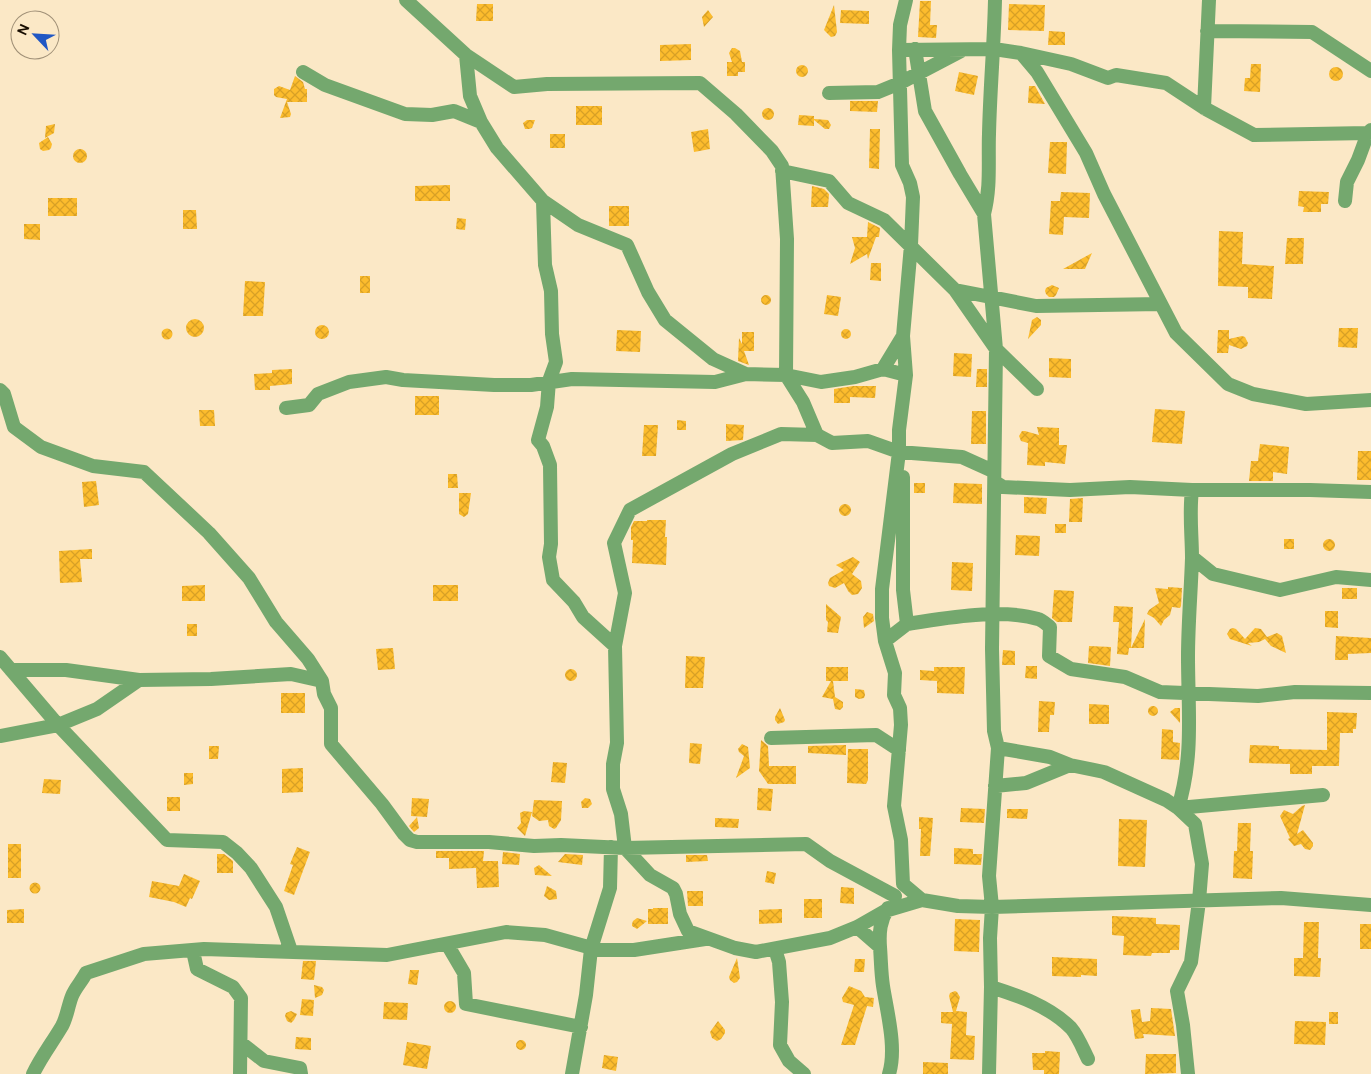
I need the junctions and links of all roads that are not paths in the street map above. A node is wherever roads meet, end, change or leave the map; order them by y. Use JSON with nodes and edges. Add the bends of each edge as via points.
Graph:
{"nodes":[{"id":1,"x":406,"y":0,"type":"edge"},
{"id":2,"x":906,"y":0,"type":"edge"},
{"id":3,"x":995,"y":0,"type":"edge"},
{"id":4,"x":1209,"y":0,"type":"edge"},
{"id":5,"x":1207,"y":31,"type":"junction"},
{"id":6,"x":994,"y":49,"type":"junction"},
{"id":7,"x":899,"y":50,"type":"junction"},
{"id":8,"x":915,"y":50,"type":"junction"},
{"id":9,"x":963,"y":50,"type":"junction"},
{"id":10,"x":1021,"y":53,"type":"junction"},
{"id":11,"x":466,"y":55,"type":"junction"},
{"id":12,"x":1371,"y":71,"type":"edge"},
{"id":13,"x":303,"y":72,"type":"dead end"},
{"id":14,"x":919,"y":73,"type":"junction"},
{"id":15,"x":900,"y":83,"type":"junction"},
{"id":16,"x":829,"y":93,"type":"dead end"},
{"id":17,"x":1204,"y":108,"type":"junction"},
{"id":18,"x":481,"y":122,"type":"junction"},
{"id":19,"x":1370,"y":131,"type":"edge"},
{"id":20,"x":782,"y":172,"type":"junction"},
{"id":21,"x":543,"y":201,"type":"junction"},
{"id":22,"x":1345,"y":201,"type":"dead end"},
{"id":23,"x":984,"y":214,"type":"junction"},
{"id":24,"x":911,"y":245,"type":"junction"},
{"id":25,"x":955,"y":290,"type":"junction"},
{"id":26,"x":992,"y":296,"type":"junction"},
{"id":27,"x":1161,"y":304,"type":"junction"},
{"id":28,"x":903,"y":336,"type":"junction"},
{"id":29,"x":996,"y":349,"type":"junction"},
{"id":30,"x":883,"y":369,"type":"junction"},
{"id":31,"x":746,"y":374,"type":"junction"},
{"id":32,"x":786,"y":375,"type":"junction"},
{"id":33,"x":906,"y":375,"type":"junction"},
{"id":34,"x":548,"y":381,"type":"junction"},
{"id":35,"x":1036,"y":389,"type":"dead end"},
{"id":36,"x":0,"y":390,"type":"edge"},
{"id":37,"x":1371,"y":400,"type":"edge"},
{"id":38,"x":286,"y":408,"type":"dead end"},
{"id":39,"x":818,"y":435,"type":"junction"},
{"id":40,"x":899,"y":452,"type":"junction"},
{"id":41,"x":994,"y":477,"type":"junction"},
{"id":42,"x":1192,"y":490,"type":"junction"},
{"id":43,"x":1371,"y":492,"type":"edge"},
{"id":44,"x":1192,"y":557,"type":"junction"},
{"id":45,"x":1371,"y":580,"type":"edge"},
{"id":46,"x":992,"y":614,"type":"junction"},
{"id":47,"x":907,"y":624,"type":"junction"},
{"id":48,"x":885,"y":641,"type":"junction"},
{"id":49,"x":615,"y":646,"type":"junction"},
{"id":50,"x":0,"y":656,"type":"edge"},
{"id":51,"x":11,"y":670,"type":"junction"},
{"id":52,"x":139,"y":680,"type":"junction"},
{"id":53,"x":322,"y":682,"type":"junction"},
{"id":54,"x":1189,"y":692,"type":"junction"},
{"id":55,"x":1371,"y":693,"type":"edge"},
{"id":56,"x":58,"y":725,"type":"junction"},
{"id":57,"x":0,"y":736,"type":"edge"},
{"id":58,"x":772,"y":738,"type":"dead end"},
{"id":59,"x":998,"y":748,"type":"junction"},
{"id":60,"x":899,"y":750,"type":"junction"},
{"id":61,"x":1070,"y":765,"type":"junction"},
{"id":62,"x":995,"y":786,"type":"junction"},
{"id":63,"x":1323,"y":795,"type":"dead end"},
{"id":64,"x":1178,"y":808,"type":"junction"},
{"id":65,"x":618,"y":848,"type":"junction"},
{"id":66,"x":904,"y":884,"type":"junction"},
{"id":67,"x":895,"y":896,"type":"junction"},
{"id":68,"x":922,"y":900,"type":"junction"},
{"id":69,"x":1199,"y":901,"type":"junction"},
{"id":70,"x":1371,"y":904,"type":"edge"},
{"id":71,"x":992,"y":907,"type":"junction"},
{"id":72,"x":886,"y":911,"type":"junction"},
{"id":73,"x":857,"y":926,"type":"junction"},
{"id":74,"x":706,"y":938,"type":"junction"},
{"id":75,"x":447,"y":944,"type":"junction"},
{"id":76,"x":880,"y":947,"type":"junction"},
{"id":77,"x":591,"y":949,"type":"junction"},
{"id":78,"x":775,"y":949,"type":"junction"},
{"id":79,"x":193,"y":951,"type":"junction"},
{"id":80,"x":291,"y":951,"type":"junction"},
{"id":81,"x":991,"y":987,"type":"junction"},
{"id":82,"x":581,"y":1027,"type":"junction"},
{"id":83,"x":240,"y":1043,"type":"junction"},
{"id":84,"x":1088,"y":1059,"type":"dead end"},
{"id":85,"x":33,"y":1074,"type":"edge"},
{"id":86,"x":240,"y":1074,"type":"edge"},
{"id":87,"x":301,"y":1074,"type":"edge"},
{"id":88,"x":572,"y":1074,"type":"edge"},
{"id":89,"x":804,"y":1074,"type":"edge"},
{"id":90,"x":889,"y":1074,"type":"edge"},
{"id":91,"x":989,"y":1074,"type":"edge"},
{"id":92,"x":1188,"y":1074,"type":"edge"}],
"edges":[{"from":1,"to":11,"type":"street"},
{"from":2,"to":7,"type":"street"},
{"from":3,"to":6,"type":"street"},
{"from":4,"to":5,"type":"street"},
{"from":5,"to":12,"type":"street","via":[[1312,32]]},
{"from":5,"to":17,"type":"street"},
{"from":6,"to":9,"type":"street"},
{"from":6,"to":10,"type":"street"},
{"from":6,"to":23,"type":"street","via":[[989,194]]},
{"from":7,"to":8,"type":"street"},
{"from":7,"to":15,"type":"street"},
{"from":8,"to":9,"type":"street"},
{"from":8,"to":14,"type":"street"},
{"from":9,"to":14,"type":"street"},
{"from":10,"to":17,"type":"street","via":[[1070,64],[1108,78],[1116,75],[1166,83]]},
{"from":10,"to":27,"type":"street","via":[[1037,72],[1086,153]]},
{"from":11,"to":18,"type":"street","via":[[470,96]]},
{"from":11,"to":20,"type":"street","via":[[514,87],[700,83],[772,151],[782,166]]},
{"from":13,"to":18,"type":"street","via":[[325,86],[405,114],[454,112]]},
{"from":14,"to":15,"type":"street"},
{"from":14,"to":23,"type":"street","via":[[925,111]]},
{"from":15,"to":16,"type":"street","via":[[878,92]]},
{"from":15,"to":24,"type":"street","via":[[902,165],[913,197]]},
{"from":17,"to":19,"type":"street","via":[[1254,135]]},
{"from":18,"to":21,"type":"street","via":[[497,148]]},
{"from":19,"to":22,"type":"street","via":[[1347,182]]},
{"from":20,"to":24,"type":"street","via":[[830,181],[848,203],[884,220]]},
{"from":20,"to":32,"type":"street","via":[[787,239]]},
{"from":21,"to":31,"type":"street","via":[[578,225],[627,245],[648,292],[665,320],[713,359]]},
{"from":21,"to":34,"type":"street","via":[[545,265],[552,292],[556,362]]},
{"from":23,"to":26,"type":"street"},
{"from":24,"to":25,"type":"street"},
{"from":24,"to":28,"type":"street"},
{"from":25,"to":26,"type":"street"},
{"from":25,"to":29,"type":"street"},
{"from":26,"to":27,"type":"street","via":[[1036,306]]},
{"from":26,"to":29,"type":"street"},
{"from":27,"to":37,"type":"street","via":[[1176,333],[1228,384],[1253,394],[1306,404]]},
{"from":28,"to":30,"type":"street"},
{"from":28,"to":33,"type":"street"},
{"from":29,"to":35,"type":"street"},
{"from":29,"to":41,"type":"street"},
{"from":30,"to":32,"type":"street","via":[[821,382]]},
{"from":30,"to":33,"type":"street"},
{"from":31,"to":32,"type":"street"},
{"from":31,"to":34,"type":"street","via":[[715,382]]},
{"from":32,"to":39,"type":"street"},
{"from":33,"to":40,"type":"street","via":[[898,430]]},
{"from":34,"to":38,"type":"street","via":[[532,385],[494,385],[386,377],[349,382],[318,394],[310,405]]},
{"from":34,"to":49,"type":"street","via":[[547,407],[538,440],[550,465],[550,568],[554,580],[583,617]]},
{"from":36,"to":53,"type":"street","via":[[14,427],[41,447],[93,466],[144,472],[209,533],[249,578],[276,622],[308,658]]},
{"from":39,"to":40,"type":"street","via":[[832,443],[868,441]]},
{"from":39,"to":49,"type":"street","via":[[781,434],[732,454],[630,510],[614,543],[625,593]]},
{"from":40,"to":41,"type":"street","via":[[962,457]]},
{"from":40,"to":47,"type":"street","via":[[903,476],[903,590]]},
{"from":40,"to":48,"type":"street","via":[[882,589]]},
{"from":41,"to":42,"type":"street","via":[[1003,486]]},
{"from":41,"to":46,"type":"street"},
{"from":42,"to":43,"type":"street"},
{"from":42,"to":44,"type":"street"},
{"from":44,"to":45,"type":"street","via":[[1213,574],[1280,590],[1336,577]]},
{"from":44,"to":54,"type":"street"},
{"from":46,"to":47,"type":"street"},
{"from":46,"to":54,"type":"street","via":[[1039,619],[1050,627],[1049,656],[1071,669],[1125,677],[1160,692]]},
{"from":46,"to":59,"type":"street","via":[[994,731]]},
{"from":47,"to":48,"type":"street"},
{"from":48,"to":60,"type":"street","via":[[895,673],[894,695],[900,708]]},
{"from":49,"to":65,"type":"street","via":[[617,743],[613,788],[621,814]]},
{"from":50,"to":51,"type":"street"},
{"from":51,"to":52,"type":"street","via":[[66,670]]},
{"from":51,"to":56,"type":"street"},
{"from":52,"to":53,"type":"street","via":[[291,674]]},
{"from":52,"to":56,"type":"street","via":[[97,709]]},
{"from":53,"to":65,"type":"street","via":[[331,708],[331,744],[410,840]]},
{"from":54,"to":55,"type":"street","via":[[1258,696],[1295,692]]},
{"from":54,"to":64,"type":"street","via":[[1190,749]]},
{"from":56,"to":57,"type":"street"},
{"from":56,"to":80,"type":"street","via":[[167,840],[223,842],[237,853],[251,868],[276,907]]},
{"from":58,"to":60,"type":"street","via":[[876,735]]},
{"from":59,"to":61,"type":"street","via":[[1050,757]]},
{"from":59,"to":62,"type":"street"},
{"from":60,"to":66,"type":"street","via":[[894,806],[901,840]]},
{"from":61,"to":62,"type":"street","via":[[1026,783]]},
{"from":61,"to":64,"type":"street","via":[[1104,772]]},
{"from":62,"to":71,"type":"street","via":[[989,876]]},
{"from":63,"to":64,"type":"street"},
{"from":64,"to":69,"type":"street","via":[[1195,824],[1202,864]]},
{"from":65,"to":67,"type":"street","via":[[806,844],[830,862]]},
{"from":65,"to":74,"type":"street","via":[[650,875],[672,888],[688,931]]},
{"from":65,"to":77,"type":"street","via":[[610,888]]},
{"from":66,"to":67,"type":"street"},
{"from":66,"to":68,"type":"street"},
{"from":67,"to":72,"type":"street"},
{"from":68,"to":71,"type":"street"},
{"from":68,"to":72,"type":"street"},
{"from":69,"to":70,"type":"street","via":[[1281,898]]},
{"from":69,"to":71,"type":"street"},
{"from":69,"to":92,"type":"street","via":[[1190,962],[1177,991]]},
{"from":71,"to":81,"type":"street"},
{"from":72,"to":73,"type":"street"},
{"from":72,"to":76,"type":"street","via":[[879,932]]},
{"from":73,"to":76,"type":"street"},
{"from":73,"to":78,"type":"street","via":[[830,938]]},
{"from":74,"to":77,"type":"street","via":[[634,950]]},
{"from":74,"to":78,"type":"street","via":[[756,952]]},
{"from":75,"to":77,"type":"street","via":[[506,932],[545,935]]},
{"from":75,"to":80,"type":"street","via":[[387,955]]},
{"from":75,"to":82,"type":"street","via":[[464,973],[466,1004]]},
{"from":76,"to":90,"type":"street","via":[[892,1064]]},
{"from":77,"to":82,"type":"street"},
{"from":78,"to":89,"type":"street","via":[[782,1002],[780,1045],[788,1061]]},
{"from":79,"to":80,"type":"street"},
{"from":79,"to":83,"type":"street","via":[[197,969],[233,987],[241,998]]},
{"from":79,"to":85,"type":"street","via":[[144,954],[86,973],[72,994],[63,1023]]},
{"from":81,"to":84,"type":"street","via":[[1026,998],[1051,1012],[1072,1029]]},
{"from":81,"to":91,"type":"street"},
{"from":82,"to":88,"type":"street"},
{"from":83,"to":86,"type":"street"},
{"from":83,"to":87,"type":"street","via":[[264,1061],[300,1068]]}]}
